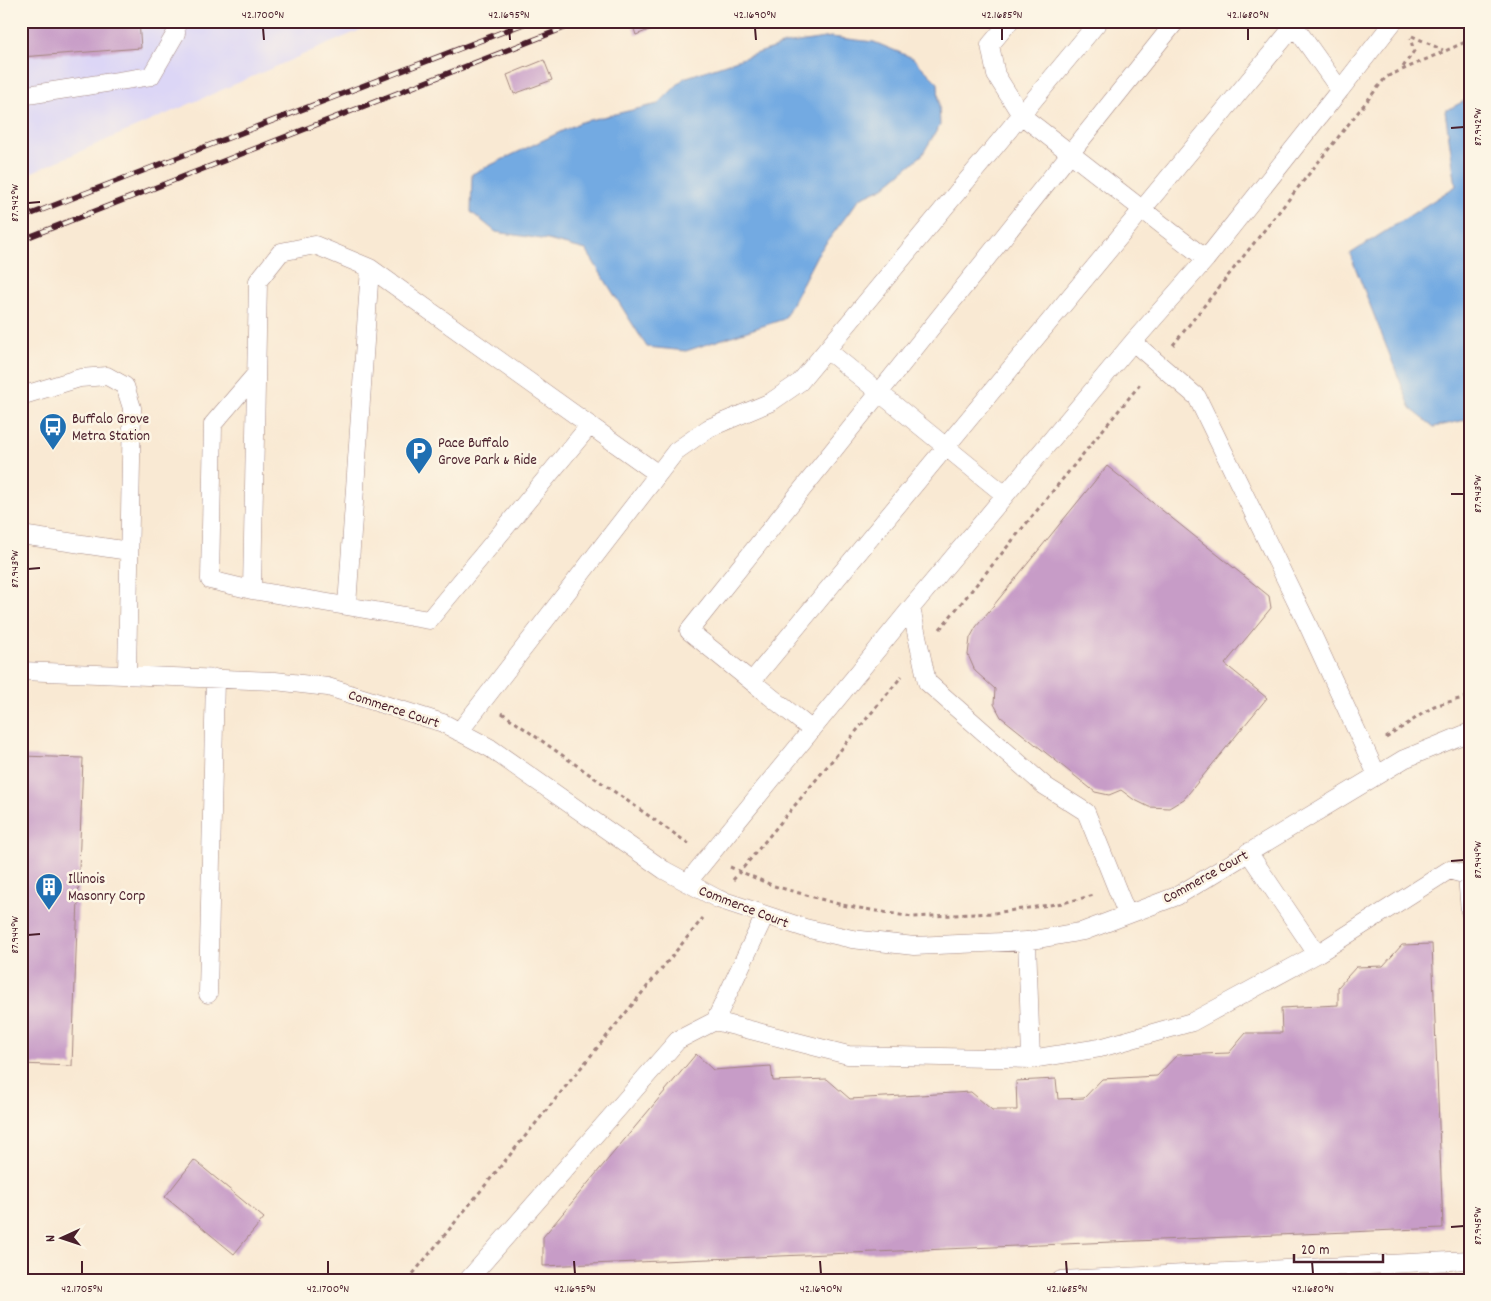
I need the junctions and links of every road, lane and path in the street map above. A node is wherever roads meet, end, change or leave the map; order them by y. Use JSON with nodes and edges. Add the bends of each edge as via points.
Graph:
{"nodes":[{"id":1,"x":175,"y":21,"type":"edge"},
{"id":2,"x":1010,"y":21,"type":"edge"},
{"id":3,"x":1100,"y":21,"type":"edge"},
{"id":4,"x":1176,"y":21,"type":"edge"},
{"id":5,"x":1394,"y":21,"type":"edge"},
{"id":6,"x":1293,"y":23,"type":"edge"},
{"id":7,"x":1470,"y":40,"type":"edge"},
{"id":8,"x":1402,"y":69,"type":"dead end"},
{"id":9,"x":1340,"y":90,"type":"junction"},
{"id":10,"x":21,"y":96,"type":"edge"},
{"id":11,"x":1021,"y":115,"type":"junction"},
{"id":12,"x":1070,"y":154,"type":"junction"},
{"id":13,"x":1142,"y":210,"type":"junction"},
{"id":14,"x":1206,"y":259,"type":"junction"},
{"id":15,"x":370,"y":268,"type":"junction"},
{"id":16,"x":1133,"y":342,"type":"junction"},
{"id":17,"x":827,"y":350,"type":"junction"},
{"id":18,"x":256,"y":374,"type":"junction"},
{"id":19,"x":879,"y":392,"type":"junction"},
{"id":20,"x":21,"y":396,"type":"edge"},
{"id":21,"x":590,"y":426,"type":"junction"},
{"id":22,"x":946,"y":447,"type":"junction"},
{"id":23,"x":658,"y":474,"type":"junction"},
{"id":24,"x":1005,"y":495,"type":"junction"},
{"id":25,"x":21,"y":535,"type":"edge"},
{"id":26,"x":129,"y":551,"type":"junction"},
{"id":27,"x":252,"y":590,"type":"junction"},
{"id":28,"x":347,"y":606,"type":"junction"},
{"id":29,"x":911,"y":608,"type":"junction"},
{"id":30,"x":21,"y":670,"type":"edge"},
{"id":31,"x":127,"y":674,"type":"junction"},
{"id":32,"x":215,"y":678,"type":"junction"},
{"id":33,"x":752,"y":681,"type":"junction"},
{"id":34,"x":1470,"y":696,"type":"edge"},
{"id":35,"x":483,"y":700,"type":"junction"},
{"id":36,"x":812,"y":730,"type":"junction"},
{"id":37,"x":458,"y":732,"type":"junction"},
{"id":38,"x":1470,"y":732,"type":"edge"},
{"id":39,"x":1366,"y":751,"type":"junction"},
{"id":40,"x":1376,"y":775,"type":"junction"},
{"id":41,"x":1248,"y":852,"type":"junction"},
{"id":42,"x":708,"y":857,"type":"junction"},
{"id":43,"x":686,"y":883,"type":"junction"},
{"id":44,"x":1117,"y":889,"type":"junction"},
{"id":45,"x":1470,"y":912,"type":"edge"},
{"id":46,"x":1127,"y":914,"type":"junction"},
{"id":47,"x":764,"y":915,"type":"junction"},
{"id":48,"x":1027,"y":941,"type":"junction"},
{"id":49,"x":1316,"y":954,"type":"junction"},
{"id":50,"x":208,"y":994,"type":"dead end"},
{"id":51,"x":716,"y":1021,"type":"junction"},
{"id":52,"x":1031,"y":1059,"type":"junction"},
{"id":53,"x":1470,"y":1260,"type":"edge"},
{"id":54,"x":468,"y":1280,"type":"edge"},
{"id":55,"x":1060,"y":1280,"type":"edge"}],
"edges":[{"from":1,"to":10,"type":"lane","via":[[176,33],[151,76]]},
{"from":2,"to":11,"type":"lane","via":[[990,45],[996,75]]},
{"from":3,"to":11,"type":"lane"},
{"from":4,"to":12,"type":"lane"},
{"from":5,"to":9,"type":"lane"},
{"from":6,"to":9,"type":"lane"},
{"from":6,"to":13,"type":"lane"},
{"from":7,"to":8,"type":"path","via":[[1444,50],[1410,35],[1414,51]]},
{"from":9,"to":14,"type":"lane"},
{"from":11,"to":12,"type":"lane"},
{"from":11,"to":17,"type":"lane"},
{"from":12,"to":13,"type":"lane"},
{"from":12,"to":19,"type":"lane"},
{"from":13,"to":14,"type":"lane"},
{"from":13,"to":22,"type":"lane"},
{"from":14,"to":16,"type":"lane"},
{"from":15,"to":18,"type":"lane","via":[[315,245],[281,252],[258,281]]},
{"from":15,"to":21,"type":"lane"},
{"from":15,"to":28,"type":"lane"},
{"from":16,"to":24,"type":"lane"},
{"from":16,"to":39,"type":"lane","via":[[1197,397]]},
{"from":17,"to":19,"type":"lane"},
{"from":17,"to":23,"type":"lane","via":[[800,382],[771,402],[709,428],[676,451]]},
{"from":18,"to":27,"type":"lane"},
{"from":18,"to":27,"type":"lane","via":[[214,424],[210,570],[210,580]]},
{"from":19,"to":22,"type":"lane"},
{"from":19,"to":33,"type":"lane","via":[[688,630]]},
{"from":20,"to":26,"type":"lane","via":[[80,378],[107,376],[125,386],[132,408]]},
{"from":21,"to":23,"type":"lane"},
{"from":21,"to":28,"type":"lane","via":[[429,620]]},
{"from":22,"to":24,"type":"lane"},
{"from":22,"to":33,"type":"lane"},
{"from":23,"to":35,"type":"lane"},
{"from":24,"to":29,"type":"lane"},
{"from":25,"to":26,"type":"lane"},
{"from":26,"to":31,"type":"lane"},
{"from":27,"to":28,"type":"lane"},
{"from":29,"to":36,"type":"lane"},
{"from":29,"to":44,"type":"lane","via":[[927,682],[1045,786],[1086,812]]},
{"from":30,"to":31,"type":"lane","name":"Commerce Court"},
{"from":31,"to":32,"type":"lane","name":"Commerce Court"},
{"from":32,"to":37,"type":"lane","name":"Commerce Court","via":[[328,687],[443,723]]},
{"from":32,"to":50,"type":"lane"},
{"from":33,"to":36,"type":"lane"},
{"from":34,"to":39,"type":"path","via":[[1434,706]]},
{"from":35,"to":37,"type":"lane"},
{"from":35,"to":42,"type":"path"},
{"from":36,"to":42,"type":"lane"},
{"from":37,"to":43,"type":"lane","name":"Commerce Court","via":[[490,748]]},
{"from":38,"to":40,"type":"lane","name":"Commerce Court","via":[[1404,759]]},
{"from":39,"to":40,"type":"lane"},
{"from":40,"to":41,"type":"lane","name":"Commerce Court"},
{"from":41,"to":46,"type":"lane","name":"Commerce Court","via":[[1177,896]]},
{"from":41,"to":49,"type":"lane"},
{"from":42,"to":43,"type":"lane"},
{"from":42,"to":44,"type":"path","via":[[774,886],[842,905],[912,917],[994,913],[1063,903]]},
{"from":43,"to":47,"type":"lane","name":"Commerce Court","via":[[718,899]]},
{"from":44,"to":46,"type":"lane"},
{"from":45,"to":49,"type":"lane","via":[[1467,875],[1450,870]]},
{"from":46,"to":48,"type":"lane","name":"Commerce Court","via":[[1084,931]]},
{"from":47,"to":48,"type":"lane","name":"Commerce Court","via":[[852,939],[914,946]]},
{"from":47,"to":51,"type":"lane"},
{"from":48,"to":52,"type":"lane"},
{"from":49,"to":52,"type":"lane","via":[[1192,1022],[1100,1048]]},
{"from":51,"to":52,"type":"lane","via":[[848,1056]]},
{"from":51,"to":54,"type":"lane","via":[[678,1040]]},
{"from":53,"to":55,"type":"lane"}]}
